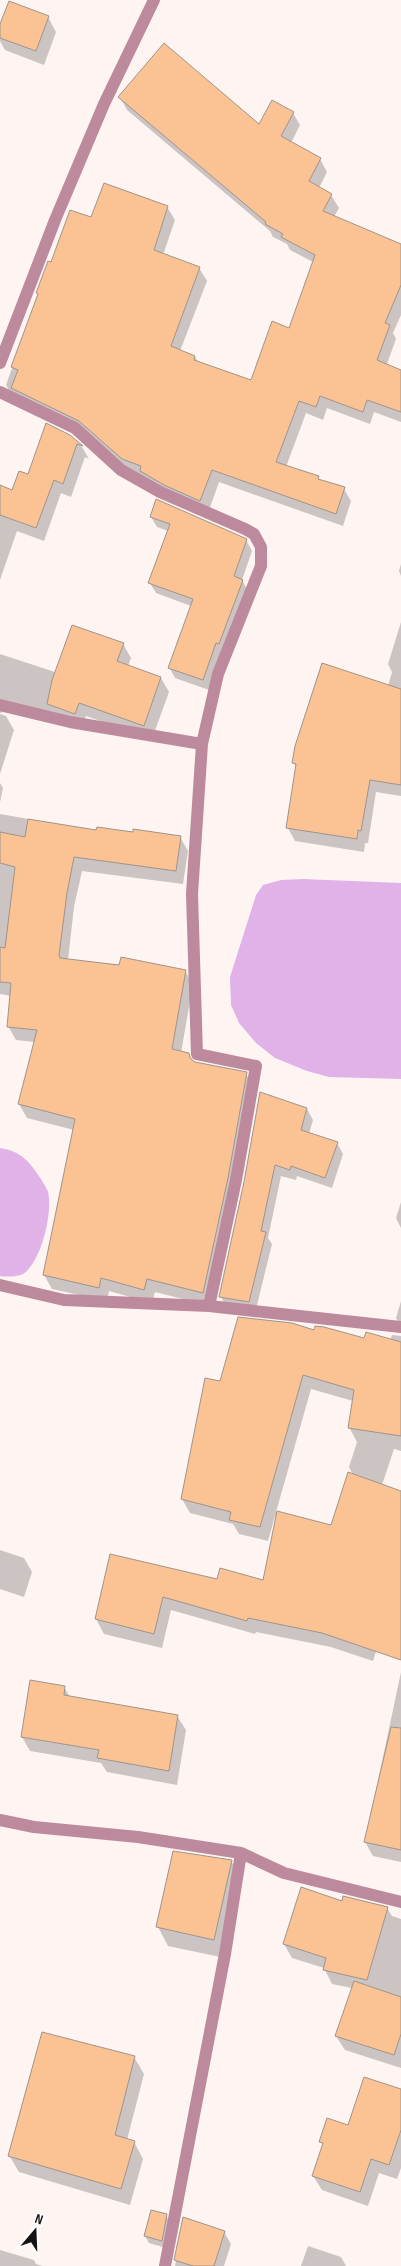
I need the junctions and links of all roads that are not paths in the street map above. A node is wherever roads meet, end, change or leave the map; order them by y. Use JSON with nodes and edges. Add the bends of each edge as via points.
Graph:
{"nodes":[{"id":1,"x":154,"y":0,"type":"edge"},
{"id":2,"x":0,"y":363,"type":"edge"},
{"id":3,"x":0,"y":392,"type":"edge"},
{"id":4,"x":0,"y":705,"type":"edge"},
{"id":5,"x":202,"y":744,"type":"junction"},
{"id":6,"x":0,"y":1285,"type":"edge"},
{"id":7,"x":209,"y":1306,"type":"junction"},
{"id":8,"x":401,"y":1327,"type":"edge"},
{"id":9,"x":0,"y":1820,"type":"edge"},
{"id":10,"x":241,"y":1854,"type":"junction"},
{"id":11,"x":401,"y":1902,"type":"edge"},
{"id":12,"x":165,"y":2266,"type":"edge"}],
"edges":[{"from":1,"to":2,"type":"street","via":[[104,104]]},
{"from":3,"to":5,"type":"street","via":[[75,428],[122,470],[160,492],[254,534],[261,547],[261,566],[218,674]]},
{"from":4,"to":5,"type":"street","via":[[70,722]]},
{"from":5,"to":7,"type":"street","via":[[192,894],[197,1054],[256,1066]]},
{"from":6,"to":7,"type":"street","via":[[64,1300]]},
{"from":7,"to":8,"type":"street"},
{"from":9,"to":10,"type":"street","via":[[34,1827],[138,1836]]},
{"from":10,"to":11,"type":"street","via":[[284,1873]]},
{"from":10,"to":12,"type":"street"}]}
